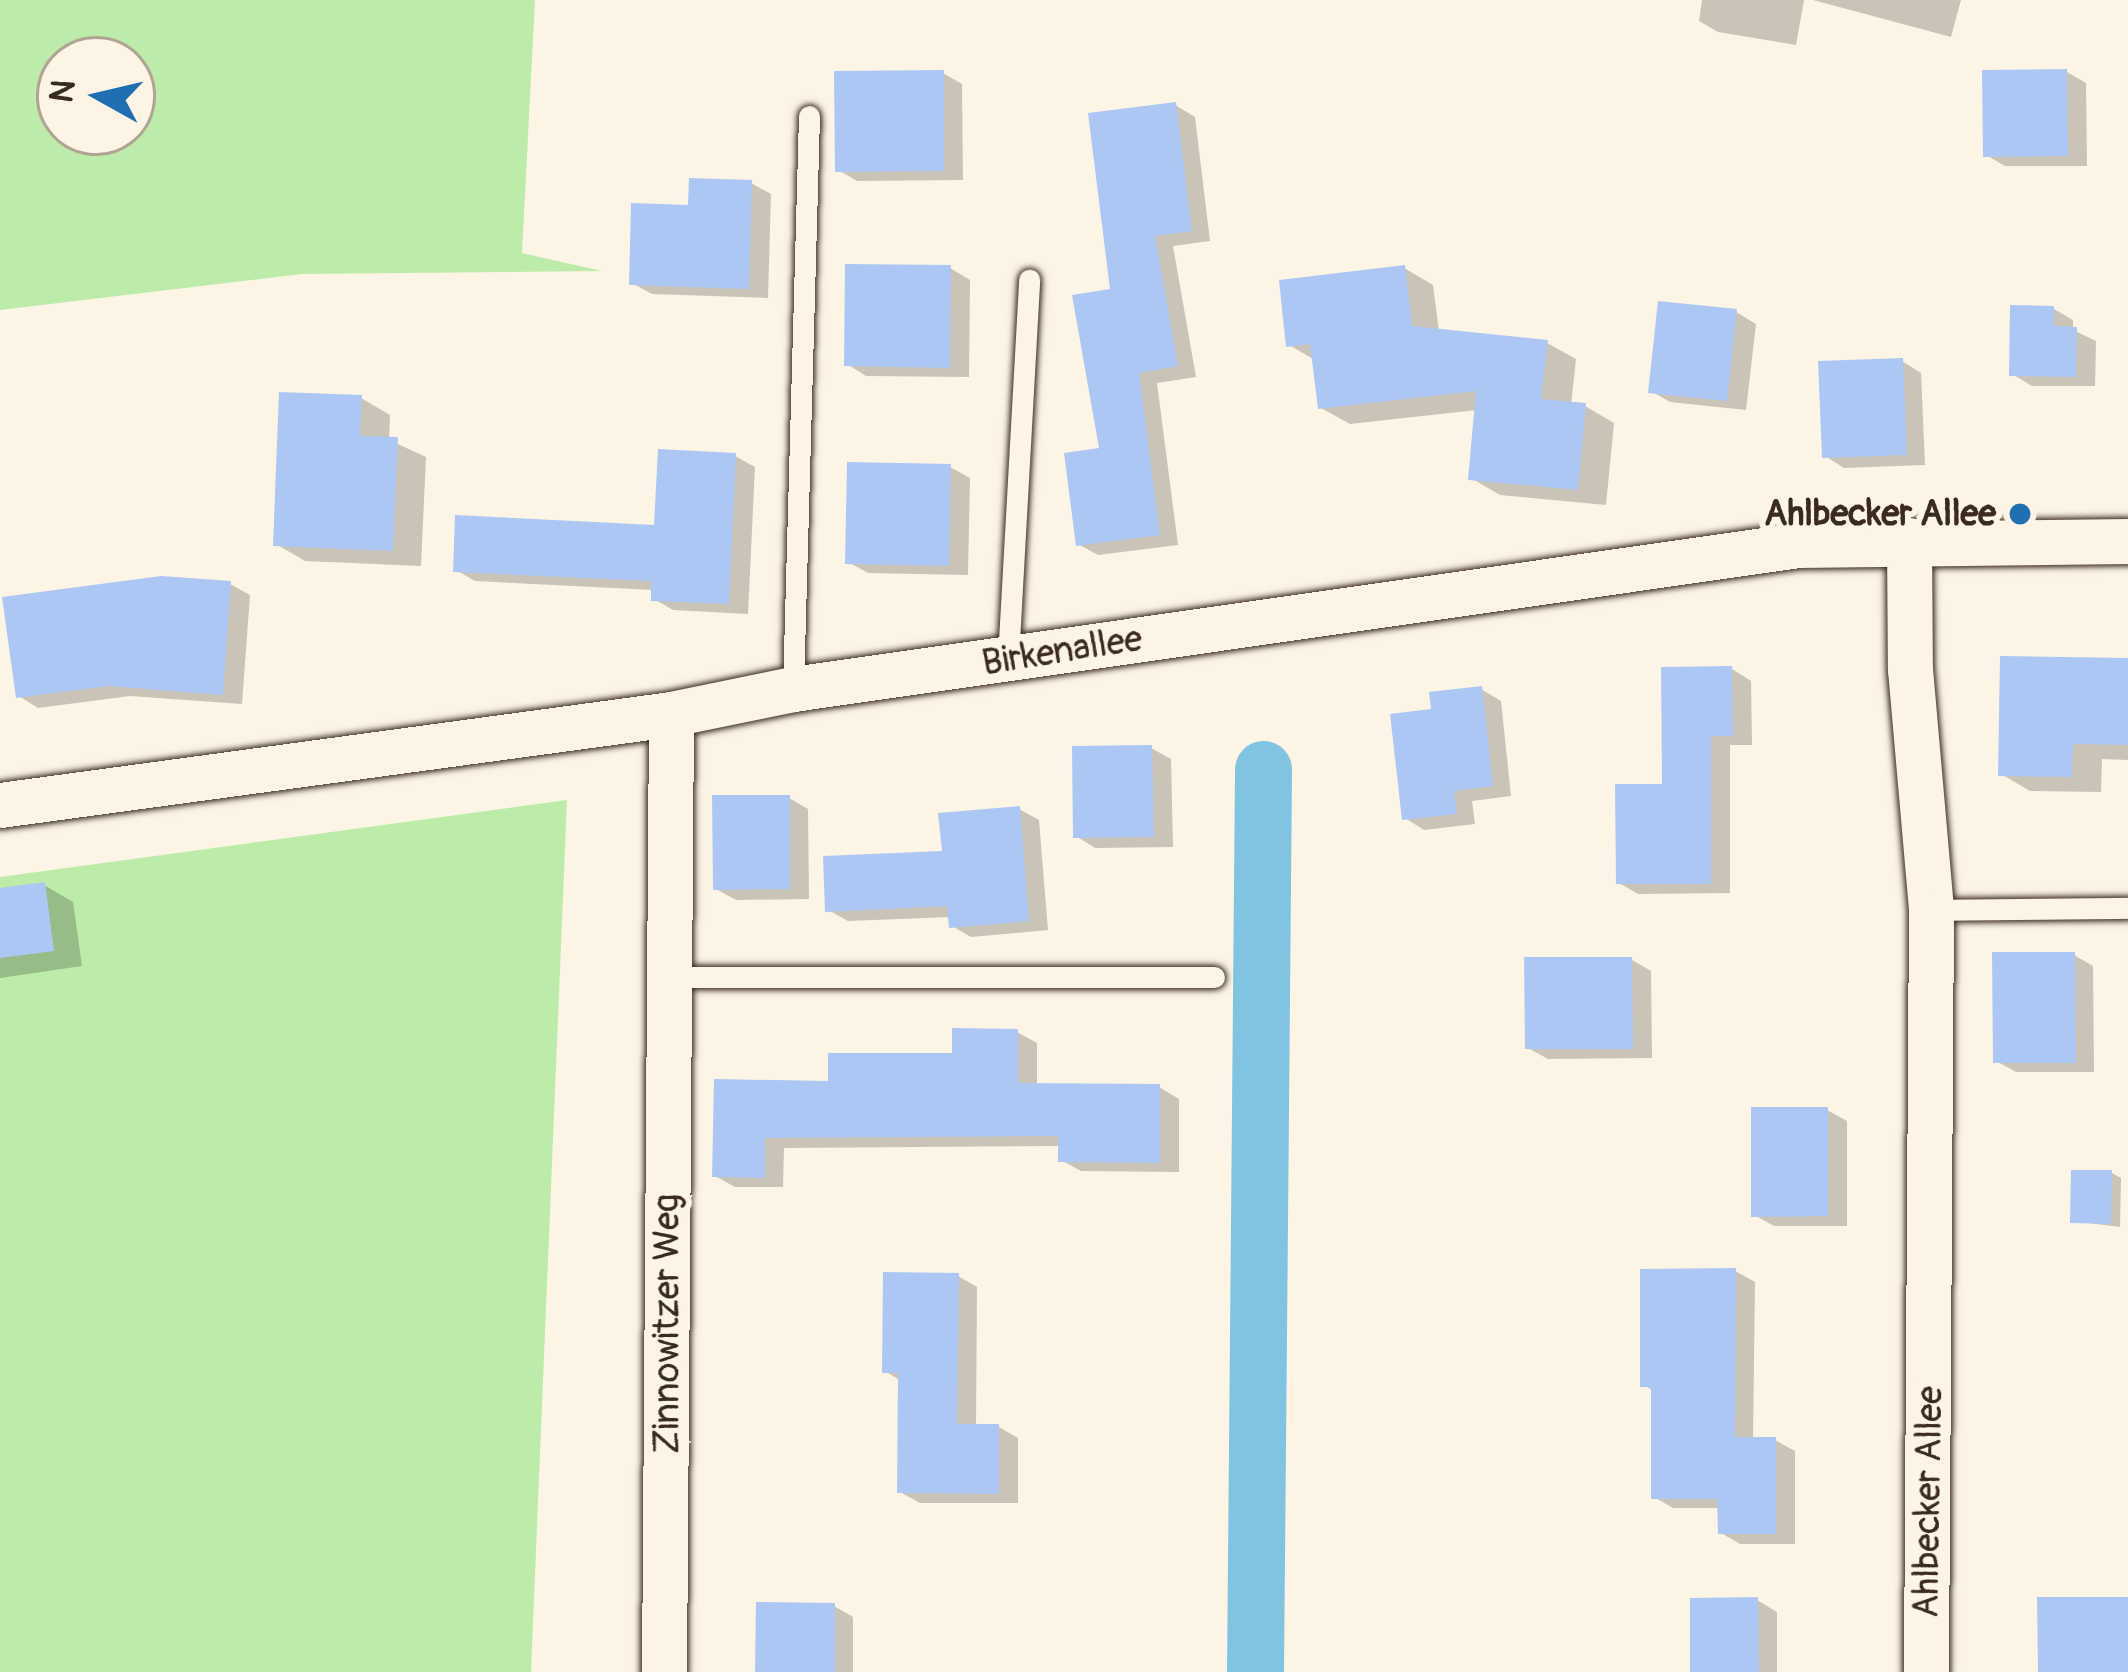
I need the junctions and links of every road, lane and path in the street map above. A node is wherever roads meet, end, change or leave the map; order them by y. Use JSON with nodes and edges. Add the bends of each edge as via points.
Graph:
{"nodes":[{"id":1,"x":809,"y":116,"type":"dead end"},
{"id":2,"x":1029,"y":280,"type":"dead end"},
{"id":3,"x":1909,"y":540,"type":"junction"},
{"id":4,"x":2128,"y":541,"type":"edge"},
{"id":5,"x":1008,"y":660,"type":"junction"},
{"id":6,"x":793,"y":689,"type":"junction"},
{"id":7,"x":671,"y":713,"type":"junction"},
{"id":8,"x":0,"y":805,"type":"edge"},
{"id":9,"x":2128,"y":908,"type":"edge"},
{"id":10,"x":1930,"y":910,"type":"junction"},
{"id":11,"x":669,"y":976,"type":"junction"},
{"id":12,"x":1214,"y":976,"type":"dead end"},
{"id":13,"x":664,"y":1672,"type":"edge"},
{"id":14,"x":1926,"y":1672,"type":"edge"}],
"edges":[{"from":1,"to":6,"type":"lane"},
{"from":2,"to":5,"type":"lane"},
{"from":3,"to":4,"type":"street","name":"Birkenallee"},
{"from":3,"to":5,"type":"street","name":"Birkenallee","via":[[1660,563]]},
{"from":3,"to":10,"type":"street","name":"Ahlbecker Allee","via":[[1910,669]]},
{"from":5,"to":6,"type":"street","name":"Birkenallee"},
{"from":6,"to":7,"type":"street","name":"Birkenallee"},
{"from":7,"to":8,"type":"street","name":"Birkenallee"},
{"from":7,"to":11,"type":"street","name":"Zinnowitzer Weg"},
{"from":9,"to":10,"type":"lane"},
{"from":10,"to":14,"type":"street","name":"Ahlbecker Allee"},
{"from":11,"to":12,"type":"lane"},
{"from":11,"to":13,"type":"street","name":"Zinnowitzer Weg"}]}
